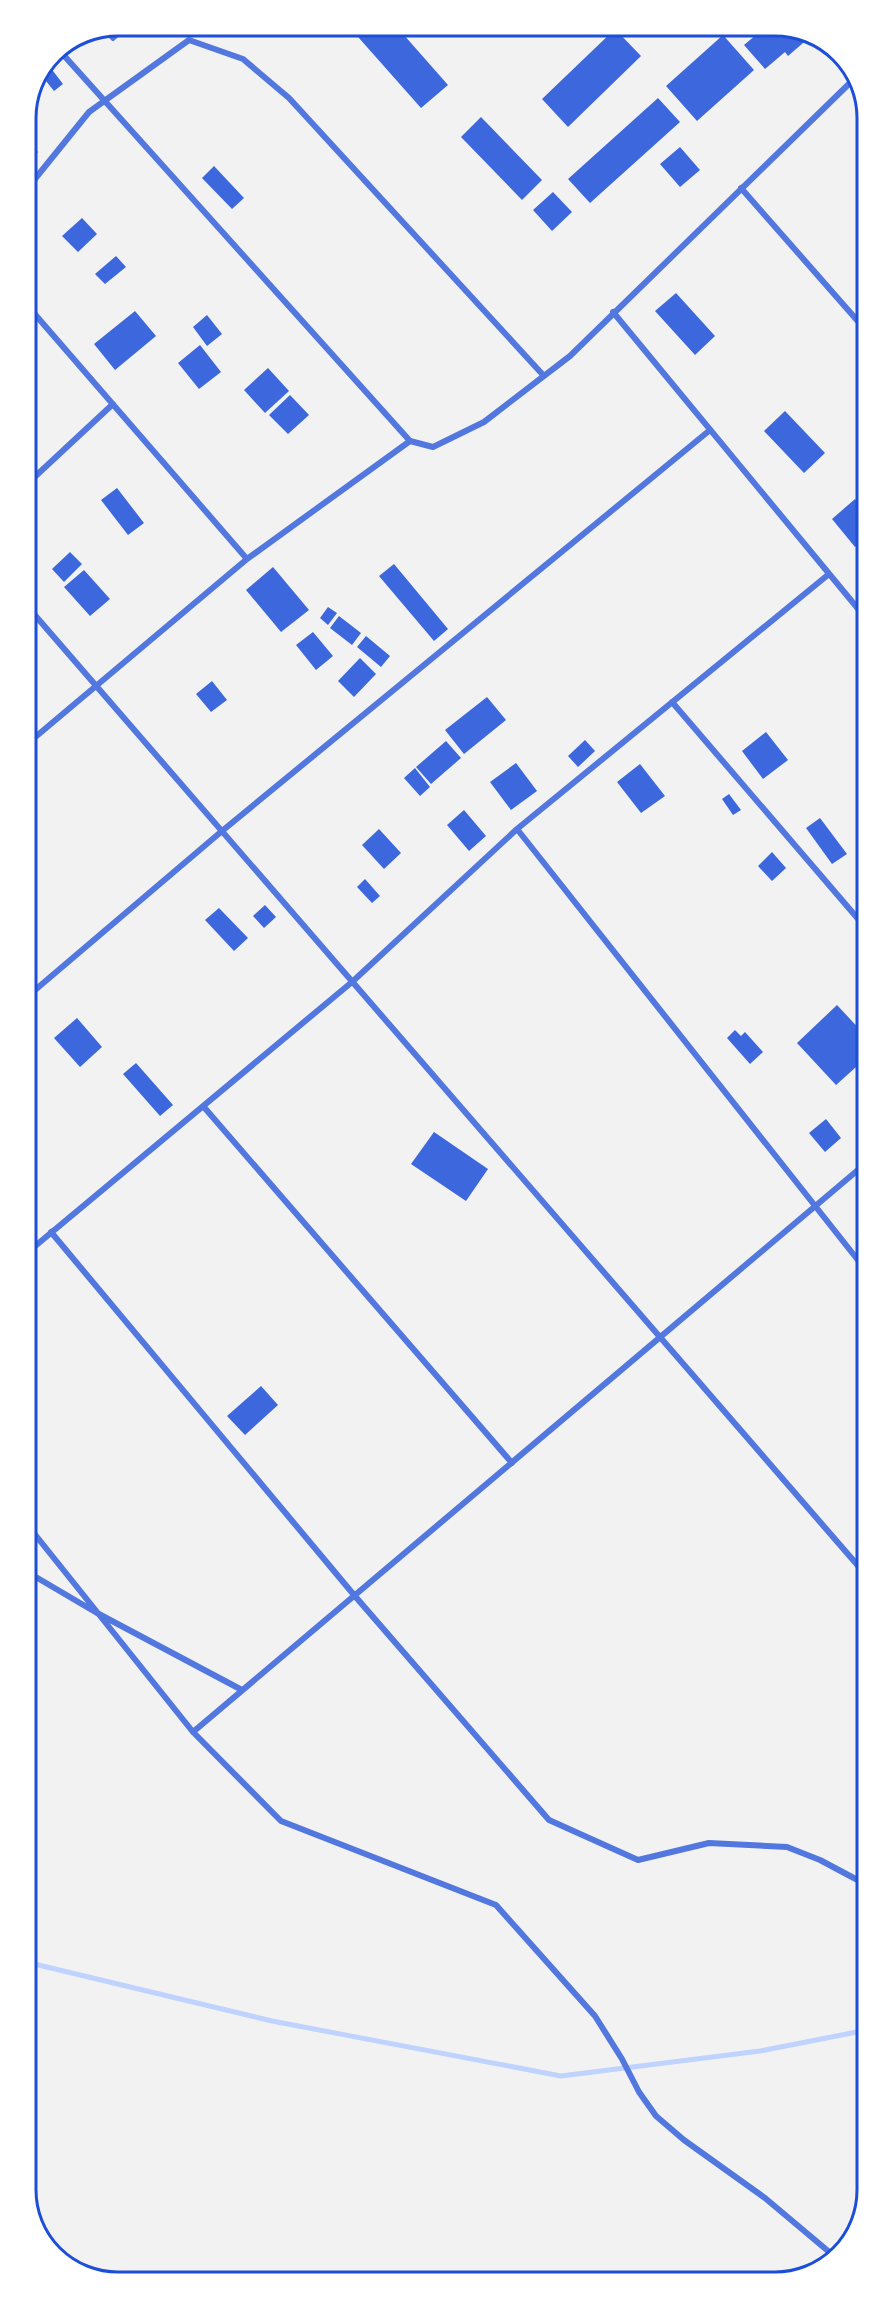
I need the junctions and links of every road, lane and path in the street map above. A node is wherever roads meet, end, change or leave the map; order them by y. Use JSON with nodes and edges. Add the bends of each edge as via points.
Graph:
{"nodes":[{"id":1,"x":64,"y":56,"type":"edge"},
{"id":2,"x":850,"y":83,"type":"edge"},
{"id":3,"x":105,"y":100,"type":"junction"},
{"id":4,"x":36,"y":178,"type":"edge"},
{"id":5,"x":741,"y":189,"type":"junction"},
{"id":6,"x":613,"y":312,"type":"junction"},
{"id":7,"x":36,"y":315,"type":"edge"},
{"id":8,"x":857,"y":320,"type":"edge"},
{"id":9,"x":544,"y":376,"type":"junction"},
{"id":10,"x":113,"y":404,"type":"junction"},
{"id":11,"x":710,"y":430,"type":"junction"},
{"id":12,"x":410,"y":441,"type":"junction"},
{"id":13,"x":36,"y":477,"type":"edge"},
{"id":14,"x":247,"y":559,"type":"junction"},
{"id":15,"x":829,"y":574,"type":"junction"},
{"id":16,"x":857,"y":608,"type":"edge"},
{"id":17,"x":36,"y":616,"type":"edge"},
{"id":18,"x":96,"y":685,"type":"junction"},
{"id":19,"x":672,"y":702,"type":"junction"},
{"id":20,"x":36,"y":736,"type":"edge"},
{"id":21,"x":517,"y":829,"type":"junction"},
{"id":22,"x":222,"y":831,"type":"junction"},
{"id":23,"x":857,"y":918,"type":"edge"},
{"id":24,"x":352,"y":982,"type":"junction"},
{"id":25,"x":36,"y":989,"type":"edge"},
{"id":26,"x":203,"y":1106,"type":"junction"},
{"id":27,"x":857,"y":1171,"type":"edge"},
{"id":28,"x":816,"y":1207,"type":"junction"},
{"id":29,"x":51,"y":1233,"type":"junction"},
{"id":30,"x":36,"y":1245,"type":"edge"},
{"id":31,"x":857,"y":1259,"type":"edge"},
{"id":32,"x":660,"y":1338,"type":"junction"},
{"id":33,"x":512,"y":1463,"type":"junction"},
{"id":34,"x":36,"y":1536,"type":"edge"},
{"id":35,"x":857,"y":1565,"type":"edge"},
{"id":36,"x":36,"y":1577,"type":"edge"},
{"id":37,"x":354,"y":1595,"type":"junction"},
{"id":38,"x":98,"y":1613,"type":"junction"},
{"id":39,"x":242,"y":1690,"type":"junction"},
{"id":40,"x":193,"y":1732,"type":"junction"},
{"id":41,"x":857,"y":1880,"type":"edge"},
{"id":42,"x":829,"y":2252,"type":"edge"}],
"edges":[{"from":1,"to":3,"type":"street"},
{"from":2,"to":5,"type":"street"},
{"from":3,"to":4,"type":"street","via":[[89,112]]},
{"from":3,"to":9,"type":"street","via":[[189,40],[243,59],[289,98]]},
{"from":3,"to":12,"type":"street"},
{"from":5,"to":6,"type":"street"},
{"from":5,"to":8,"type":"street"},
{"from":6,"to":9,"type":"street","via":[[570,356]]},
{"from":6,"to":11,"type":"street"},
{"from":7,"to":10,"type":"street"},
{"from":9,"to":12,"type":"street","via":[[484,422],[433,447]]},
{"from":10,"to":13,"type":"street"},
{"from":10,"to":14,"type":"street"},
{"from":11,"to":15,"type":"street"},
{"from":11,"to":22,"type":"street"},
{"from":12,"to":14,"type":"street"},
{"from":14,"to":18,"type":"street"},
{"from":15,"to":16,"type":"street"},
{"from":15,"to":19,"type":"street"},
{"from":17,"to":18,"type":"street"},
{"from":18,"to":20,"type":"street"},
{"from":18,"to":22,"type":"street"},
{"from":19,"to":21,"type":"street"},
{"from":19,"to":23,"type":"street"},
{"from":21,"to":24,"type":"street"},
{"from":21,"to":28,"type":"street"},
{"from":22,"to":24,"type":"street"},
{"from":22,"to":25,"type":"street"},
{"from":24,"to":26,"type":"street"},
{"from":24,"to":32,"type":"street"},
{"from":26,"to":29,"type":"street"},
{"from":26,"to":33,"type":"street"},
{"from":27,"to":28,"type":"street"},
{"from":28,"to":31,"type":"street"},
{"from":28,"to":32,"type":"street"},
{"from":29,"to":30,"type":"street"},
{"from":29,"to":37,"type":"street"},
{"from":32,"to":33,"type":"street"},
{"from":32,"to":35,"type":"street"},
{"from":33,"to":37,"type":"street"},
{"from":34,"to":38,"type":"street"},
{"from":36,"to":38,"type":"street"},
{"from":37,"to":39,"type":"street"},
{"from":37,"to":41,"type":"street","via":[[549,1820],[638,1860],[709,1843],[787,1847]]},
{"from":38,"to":39,"type":"street"},
{"from":38,"to":40,"type":"street"},
{"from":39,"to":40,"type":"street"},
{"from":40,"to":42,"type":"street","via":[[281,1821],[496,1905],[595,2016],[656,2116]]}]}
